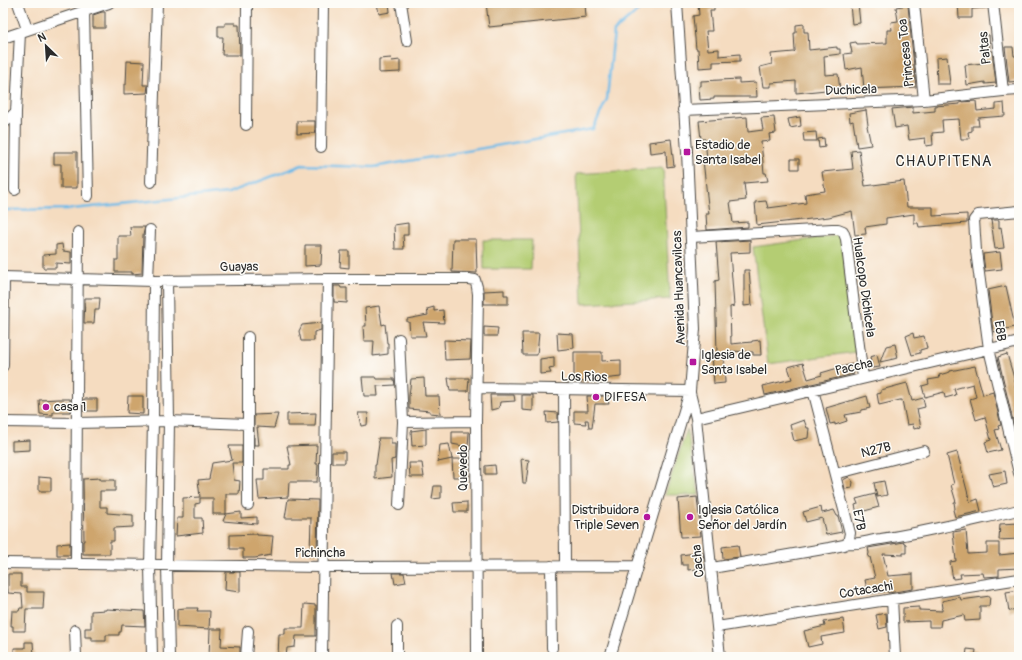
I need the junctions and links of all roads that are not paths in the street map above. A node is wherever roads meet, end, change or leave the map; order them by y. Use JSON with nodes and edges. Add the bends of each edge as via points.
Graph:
{"nodes":[{"id":1,"x":18,"y":3,"type":"edge"},
{"id":2,"x":109,"y":3,"type":"edge"},
{"id":3,"x":157,"y":3,"type":"edge"},
{"id":4,"x":247,"y":3,"type":"edge"},
{"id":5,"x":323,"y":3,"type":"edge"},
{"id":6,"x":400,"y":3,"type":"edge"},
{"id":7,"x":677,"y":3,"type":"edge"},
{"id":8,"x":914,"y":3,"type":"edge"},
{"id":9,"x":993,"y":3,"type":"edge"},
{"id":10,"x":89,"y":7,"type":"edge"},
{"id":11,"x":24,"y":31,"type":"junction"},
{"id":12,"x":3,"y":38,"type":"edge"},
{"id":13,"x":407,"y":41,"type":"dead end"},
{"id":14,"x":1019,"y":90,"type":"edge"},
{"id":15,"x":1003,"y":91,"type":"junction"},
{"id":16,"x":924,"y":100,"type":"junction"},
{"id":17,"x":683,"y":110,"type":"junction"},
{"id":18,"x":16,"y":112,"type":"junction"},
{"id":19,"x":3,"y":124,"type":"edge"},
{"id":20,"x":246,"y":125,"type":"dead end"},
{"id":21,"x":321,"y":147,"type":"dead end"},
{"id":22,"x":151,"y":182,"type":"dead end"},
{"id":23,"x":15,"y":190,"type":"dead end"},
{"id":24,"x":88,"y":196,"type":"dead end"},
{"id":25,"x":1019,"y":211,"type":"edge"},
{"id":26,"x":150,"y":230,"type":"dead end"},
{"id":27,"x":78,"y":232,"type":"dead end"},
{"id":28,"x":690,"y":237,"type":"junction"},
{"id":29,"x":4,"y":278,"type":"edge"},
{"id":30,"x":77,"y":278,"type":"junction"},
{"id":31,"x":328,"y":279,"type":"junction"},
{"id":32,"x":475,"y":280,"type":"joint"},
{"id":33,"x":151,"y":281,"type":"junction"},
{"id":34,"x":167,"y":281,"type":"junction"},
{"id":35,"x":4,"y":299,"type":"edge"},
{"id":36,"x":248,"y":337,"type":"dead end"},
{"id":37,"x":399,"y":339,"type":"dead end"},
{"id":38,"x":1019,"y":342,"type":"edge"},
{"id":39,"x":989,"y":350,"type":"junction"},
{"id":40,"x":3,"y":366,"type":"edge"},
{"id":41,"x":863,"y":378,"type":"junction"},
{"id":42,"x":477,"y":388,"type":"junction"},
{"id":43,"x":564,"y":390,"type":"junction"},
{"id":44,"x":813,"y":390,"type":"junction"},
{"id":45,"x":690,"y":391,"type":"junction"},
{"id":46,"x":696,"y":418,"type":"junction"},
{"id":47,"x":169,"y":421,"type":"junction"},
{"id":48,"x":476,"y":421,"type":"junction"},
{"id":49,"x":3,"y":422,"type":"edge"},
{"id":50,"x":153,"y":422,"type":"junction"},
{"id":51,"x":403,"y":422,"type":"junction"},
{"id":52,"x":76,"y":423,"type":"junction"},
{"id":53,"x":247,"y":424,"type":"junction"},
{"id":54,"x":924,"y":451,"type":"dead end"},
{"id":55,"x":1019,"y":472,"type":"edge"},
{"id":56,"x":835,"y":474,"type":"junction"},
{"id":57,"x":248,"y":505,"type":"dead end"},
{"id":58,"x":399,"y":505,"type":"dead end"},
{"id":59,"x":1019,"y":510,"type":"edge"},
{"id":60,"x":848,"y":543,"type":"junction"},
{"id":61,"x":3,"y":563,"type":"edge"},
{"id":62,"x":76,"y":564,"type":"junction"},
{"id":63,"x":476,"y":565,"type":"junction"},
{"id":64,"x":150,"y":566,"type":"junction"},
{"id":65,"x":167,"y":566,"type":"junction"},
{"id":66,"x":323,"y":566,"type":"junction"},
{"id":67,"x":551,"y":566,"type":"junction"},
{"id":68,"x":566,"y":566,"type":"junction"},
{"id":69,"x":638,"y":566,"type":"junction"},
{"id":70,"x":712,"y":568,"type":"junction"},
{"id":71,"x":1019,"y":579,"type":"edge"},
{"id":72,"x":892,"y":599,"type":"junction"},
{"id":73,"x":397,"y":626,"type":"dead end"},
{"id":74,"x":717,"y":627,"type":"junction"},
{"id":75,"x":75,"y":630,"type":"dead end"},
{"id":76,"x":248,"y":631,"type":"dead end"},
{"id":77,"x":552,"y":648,"type":"dead end"},
{"id":78,"x":76,"y":657,"type":"edge"},
{"id":79,"x":152,"y":657,"type":"edge"},
{"id":80,"x":169,"y":657,"type":"edge"},
{"id":81,"x":246,"y":657,"type":"edge"},
{"id":82,"x":322,"y":657,"type":"edge"},
{"id":83,"x":397,"y":657,"type":"edge"},
{"id":84,"x":477,"y":657,"type":"edge"},
{"id":85,"x":610,"y":657,"type":"edge"},
{"id":86,"x":720,"y":657,"type":"edge"},
{"id":87,"x":895,"y":657,"type":"edge"}],
"edges":[{"from":1,"to":11,"type":"street"},
{"from":2,"to":10,"type":"street"},
{"from":3,"to":22,"type":"street"},
{"from":4,"to":20,"type":"street"},
{"from":5,"to":21,"type":"street"},
{"from":6,"to":13,"type":"street"},
{"from":7,"to":17,"type":"street","name":"Avenida Huancavilcas"},
{"from":8,"to":16,"type":"street","name":"Princesa Toa"},
{"from":9,"to":15,"type":"street","name":"Paltas"},
{"from":10,"to":11,"type":"street"},
{"from":10,"to":24,"type":"street"},
{"from":11,"to":12,"type":"street"},
{"from":11,"to":18,"type":"street"},
{"from":14,"to":15,"type":"street","name":"Duchicela"},
{"from":15,"to":16,"type":"street","name":"Duchicela"},
{"from":16,"to":17,"type":"street","name":"Duchicela"},
{"from":17,"to":28,"type":"street","name":"Avenida Huancavilcas"},
{"from":18,"to":19,"type":"street"},
{"from":18,"to":23,"type":"street"},
{"from":25,"to":39,"type":"street","name":"E8B","via":[[978,215],[974,220]]},
{"from":26,"to":33,"type":"street"},
{"from":27,"to":30,"type":"street"},
{"from":28,"to":41,"type":"street","name":"Hualcopo Dichicela","via":[[832,229],[843,231],[847,243]]},
{"from":28,"to":45,"type":"street","name":"Avenida Huancavilcas","via":[[695,329]]},
{"from":29,"to":30,"type":"street","name":"Guayas"},
{"from":29,"to":35,"type":"street"},
{"from":30,"to":33,"type":"street","name":"Guayas"},
{"from":30,"to":52,"type":"street"},
{"from":31,"to":32,"type":"street","name":"Guayas"},
{"from":31,"to":34,"type":"street","name":"Guayas"},
{"from":31,"to":66,"type":"street"},
{"from":32,"to":42,"type":"street","name":"Quevedo","via":[[478,287]]},
{"from":33,"to":34,"type":"street","name":"Guayas"},
{"from":33,"to":50,"type":"street"},
{"from":34,"to":47,"type":"street"},
{"from":35,"to":40,"type":"street"},
{"from":36,"to":53,"type":"street"},
{"from":37,"to":51,"type":"street"},
{"from":38,"to":39,"type":"street","name":"Paccha"},
{"from":39,"to":41,"type":"street","name":"Paccha"},
{"from":39,"to":55,"type":"street","name":"E8B"},
{"from":41,"to":44,"type":"street","name":"Paccha"},
{"from":42,"to":43,"type":"street","name":"Los Rìos"},
{"from":42,"to":48,"type":"street","name":"Quevedo"},
{"from":43,"to":45,"type":"street","name":"Los Rìos"},
{"from":43,"to":68,"type":"street"},
{"from":44,"to":46,"type":"street","name":"Paccha"},
{"from":44,"to":56,"type":"street","name":"E7B"},
{"from":45,"to":46,"type":"street","name":"Cacha"},
{"from":45,"to":69,"type":"street","name":"Avenida Huancavilcas"},
{"from":46,"to":70,"type":"street","name":"Cacha"},
{"from":47,"to":50,"type":"street"},
{"from":47,"to":53,"type":"street"},
{"from":47,"to":65,"type":"street"},
{"from":48,"to":51,"type":"street"},
{"from":48,"to":63,"type":"street","name":"Quevedo"},
{"from":49,"to":52,"type":"street"},
{"from":50,"to":52,"type":"street"},
{"from":50,"to":64,"type":"street"},
{"from":51,"to":58,"type":"street"},
{"from":52,"to":62,"type":"street"},
{"from":53,"to":57,"type":"street"},
{"from":54,"to":56,"type":"street","name":"N27B"},
{"from":56,"to":60,"type":"street","name":"E7B","via":[[850,533]]},
{"from":59,"to":60,"type":"street","via":[[913,534],[865,543]]},
{"from":60,"to":70,"type":"street","name":"E7B"},
{"from":61,"to":62,"type":"street","name":"Pichincha"},
{"from":62,"to":64,"type":"street","name":"Pichincha"},
{"from":63,"to":66,"type":"street","name":"Pichincha"},
{"from":63,"to":67,"type":"street","name":"Pichincha"},
{"from":63,"to":84,"type":"street","name":"Quevedo"},
{"from":64,"to":65,"type":"street","name":"Pichincha"},
{"from":64,"to":79,"type":"street"},
{"from":65,"to":66,"type":"street","name":"Pichincha"},
{"from":65,"to":80,"type":"street"},
{"from":66,"to":82,"type":"street"},
{"from":67,"to":68,"type":"street","name":"Pichincha"},
{"from":67,"to":77,"type":"street"},
{"from":68,"to":69,"type":"street","name":"Pichincha"},
{"from":69,"to":85,"type":"street","name":"Avenida Huancavilcas"},
{"from":70,"to":74,"type":"street","name":"Cacha"},
{"from":71,"to":72,"type":"street","name":"Cotacachi"},
{"from":72,"to":74,"type":"street","name":"Cotacachi"},
{"from":72,"to":87,"type":"street"},
{"from":73,"to":83,"type":"street"},
{"from":74,"to":86,"type":"street","name":"Cacha"},
{"from":75,"to":78,"type":"street"},
{"from":76,"to":81,"type":"street"}]}
